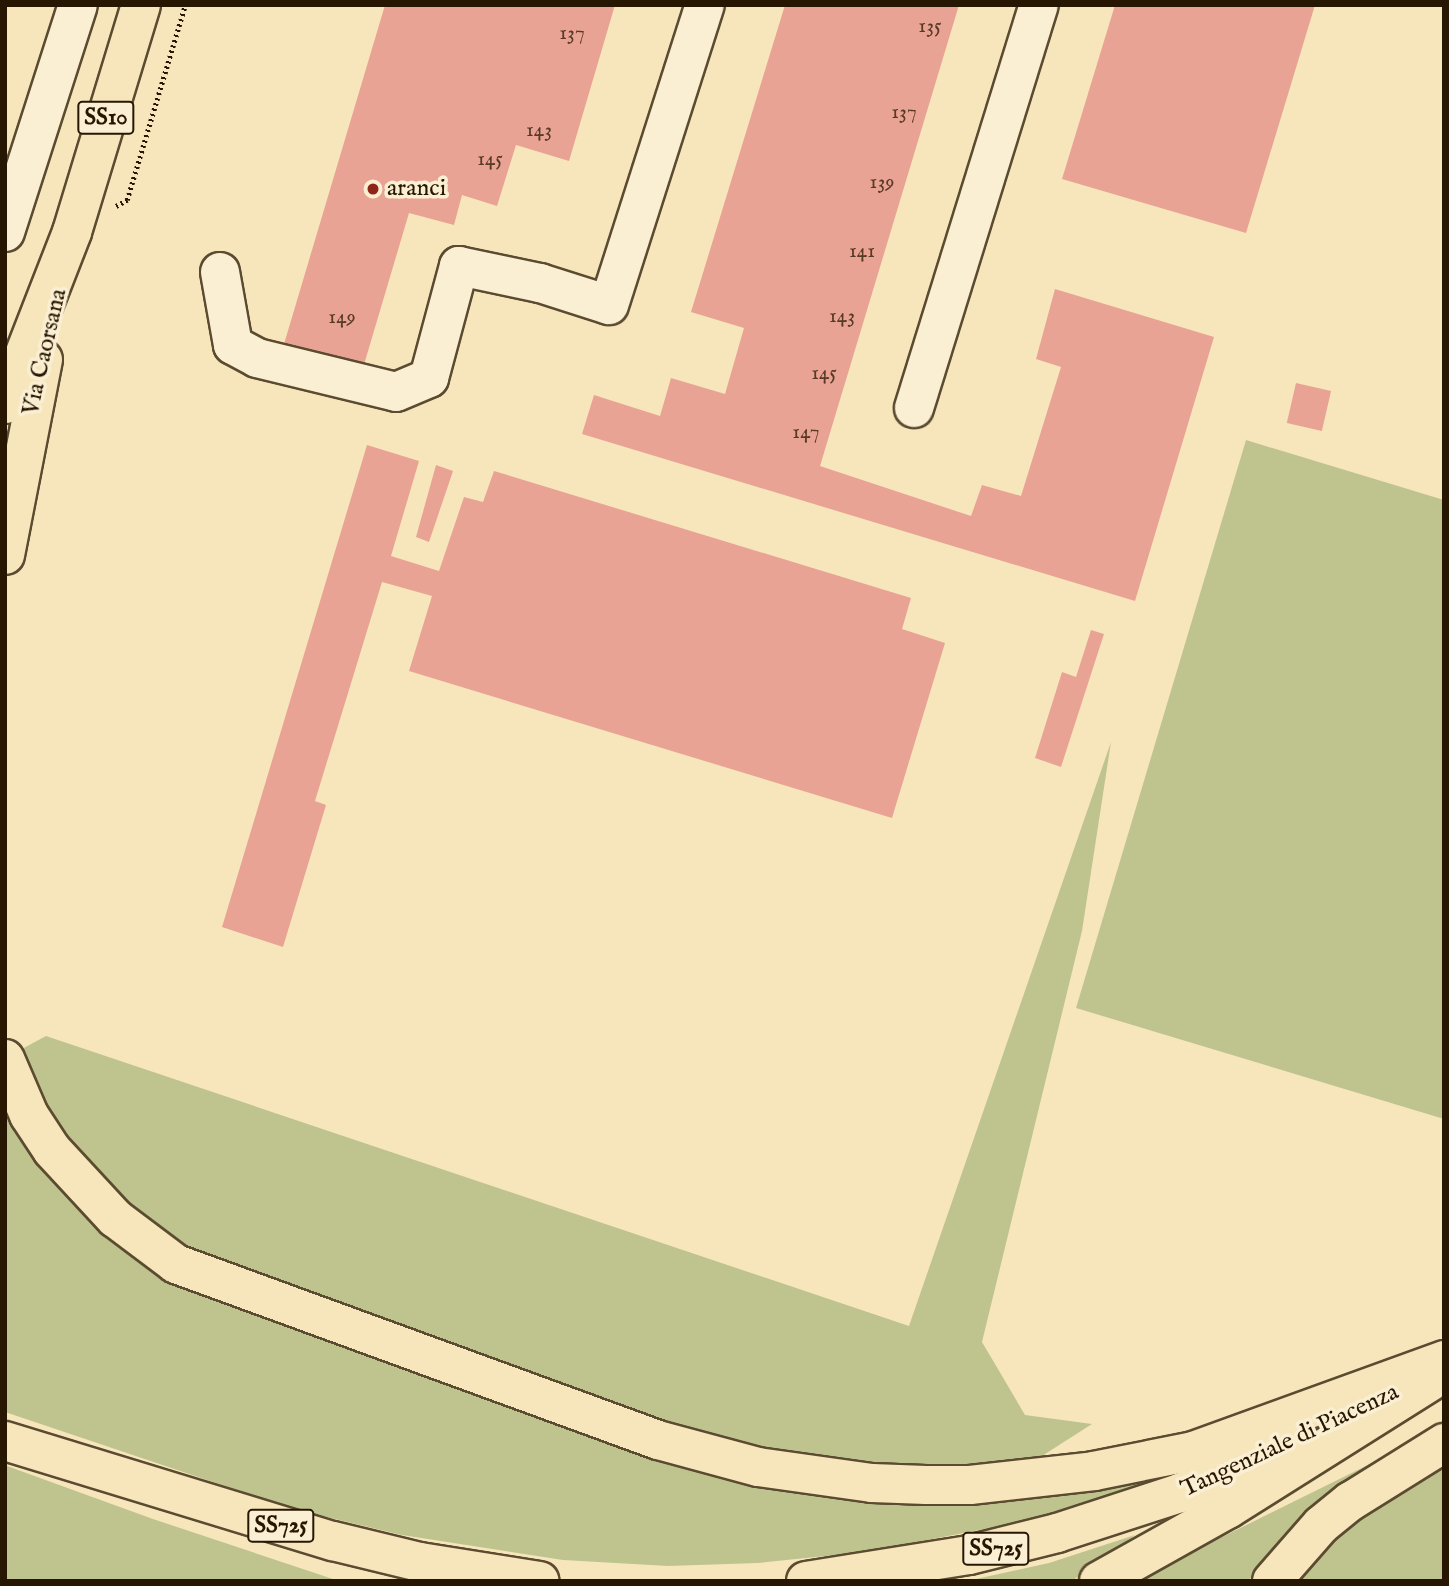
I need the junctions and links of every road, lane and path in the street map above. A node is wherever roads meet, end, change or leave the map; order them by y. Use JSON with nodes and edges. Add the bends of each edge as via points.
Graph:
{"nodes":[{"id":1,"x":78,"y":5,"type":"edge"},
{"id":2,"x":141,"y":5,"type":"edge"},
{"id":3,"x":185,"y":5,"type":"edge"},
{"id":4,"x":705,"y":5,"type":"edge"},
{"id":5,"x":1039,"y":5,"type":"edge"},
{"id":6,"x":5,"y":232,"type":"edge"},
{"id":7,"x":72,"y":232,"type":"junction"},
{"id":8,"x":220,"y":271,"type":"dead end"},
{"id":9,"x":5,"y":404,"type":"edge"},
{"id":10,"x":914,"y":408,"type":"dead end"},
{"id":11,"x":5,"y":555,"type":"edge"},
{"id":12,"x":5,"y":1059,"type":"edge"},
{"id":13,"x":1444,"y":1360,"type":"edge"},
{"id":14,"x":1444,"y":1367,"type":"edge"},
{"id":15,"x":1444,"y":1373,"type":"edge"},
{"id":16,"x":1444,"y":1443,"type":"edge"},
{"id":17,"x":16,"y":1444,"type":"edge"},
{"id":18,"x":385,"y":1581,"type":"edge"},
{"id":19,"x":540,"y":1581,"type":"edge"},
{"id":20,"x":806,"y":1581,"type":"edge"},
{"id":21,"x":1099,"y":1581,"type":"edge"},
{"id":22,"x":1272,"y":1581,"type":"edge"}],
"edges":[{"from":1,"to":6,"type":"street"},
{"from":2,"to":7,"type":"main road","name":"Via Caorsana","number":"SS10"},
{"from":3,"to":7,"type":"path","via":[[127,200]]},
{"from":4,"to":8,"type":"street","via":[[609,305],[540,283],[459,266],[429,378],[396,392],[257,358],[233,345]]},
{"from":5,"to":10,"type":"street"},
{"from":7,"to":9,"type":"main road","name":"Via Caorsana","number":"SS10"},
{"from":7,"to":11,"type":"main road","name":"Via Caorsana","number":"SS10","via":[[16,482]]},
{"from":12,"to":13,"type":"main road","via":[[29,1115],[51,1150],[114,1218],[176,1264],[657,1440],[758,1467],[872,1483],[937,1485],[1094,1471],[1192,1451]]},
{"from":14,"to":20,"type":"main road","name":"Tangenziale di Piacenza","number":"SS725","via":[[1249,1465],[1180,1493],[1057,1533],[969,1555]]},
{"from":15,"to":21,"type":"main road","via":[[1228,1508]]},
{"from":16,"to":22,"type":"main road","via":[[1321,1525]]},
{"from":17,"to":18,"type":"main road"},
{"from":17,"to":19,"type":"main road","number":"SS725","via":[[333,1541],[420,1562]]}]}
